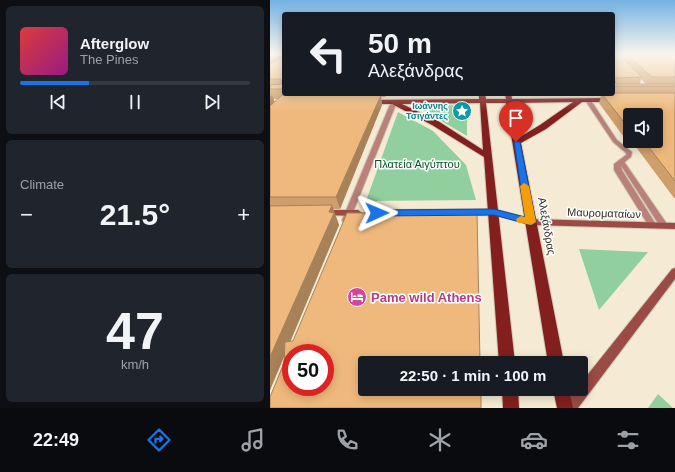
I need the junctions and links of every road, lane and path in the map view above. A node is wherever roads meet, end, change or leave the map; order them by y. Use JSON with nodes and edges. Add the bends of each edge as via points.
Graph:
{"nodes":[{"id":1,"x":483,"y":98,"type":"edge"},
{"id":2,"x":508,"y":98,"type":"edge"},
{"id":3,"x":584,"y":100,"type":"junction"},
{"id":4,"x":623,"y":100,"type":"edge"},
{"id":5,"x":364,"y":102,"type":"edge"},
{"id":6,"x":394,"y":102,"type":"junction"},
{"id":7,"x":516,"y":142,"type":"junction"},
{"id":8,"x":489,"y":157,"type":"junction"},
{"id":9,"x":621,"y":161,"type":"junction"},
{"id":10,"x":494,"y":212,"type":"junction"},
{"id":11,"x":314,"y":213,"type":"edge"},
{"id":12,"x":349,"y":213,"type":"junction"},
{"id":13,"x":531,"y":222,"type":"junction"},
{"id":14,"x":653,"y":226,"type":"junction"},
{"id":15,"x":664,"y":226,"type":"junction"},
{"id":16,"x":675,"y":226,"type":"edge"},
{"id":17,"x":343,"y":228,"type":"edge"},
{"id":18,"x":675,"y":272,"type":"edge"},
{"id":19,"x":506,"y":356,"type":"edge"},
{"id":20,"x":555,"y":356,"type":"edge"},
{"id":21,"x":510,"y":396,"type":"edge"},
{"id":22,"x":562,"y":396,"type":"edge"},
{"id":23,"x":511,"y":408,"type":"edge"},
{"id":24,"x":565,"y":408,"type":"edge"},
{"id":25,"x":570,"y":408,"type":"edge"}],
"edges":[{"from":1,"to":2,"type":"main road"},
{"from":1,"to":6,"type":"main road"},
{"from":1,"to":8,"type":"main road"},
{"from":2,"to":3,"type":"main road"},
{"from":2,"to":7,"type":"main road","name":"Αλεξάνδρας"},
{"from":3,"to":4,"type":"main road"},
{"from":3,"to":7,"type":"main road"},
{"from":3,"to":9,"type":"street","via":[[615,141],[629,152],[629,156]]},
{"from":5,"to":6,"type":"main road"},
{"from":6,"to":8,"type":"main road","via":[[435,123]]},
{"from":6,"to":12,"type":"street"},
{"from":7,"to":13,"type":"main road","name":"Αλεξάνδρας"},
{"from":8,"to":10,"type":"main road"},
{"from":9,"to":14,"type":"street","via":[[617,164],[618,170]]},
{"from":9,"to":15,"type":"street"},
{"from":10,"to":12,"type":"main road","name":"Μαυροματαίων"},
{"from":10,"to":13,"type":"main road","name":"Μαυροματαίων"},
{"from":10,"to":19,"type":"main road"},
{"from":11,"to":12,"type":"main road","name":"Μαυροματαίων"},
{"from":12,"to":17,"type":"street"},
{"from":13,"to":14,"type":"main road","name":"Μαυροματαίων"},
{"from":13,"to":20,"type":"main road","name":"Αλεξάνδρας"},
{"from":14,"to":15,"type":"main road","name":"Μαυροματαίων"},
{"from":15,"to":16,"type":"main road","name":"Μαυροματαίων"},
{"from":18,"to":25,"type":"main road"},
{"from":21,"to":23,"type":"main road"},
{"from":22,"to":24,"type":"main road"}]}
